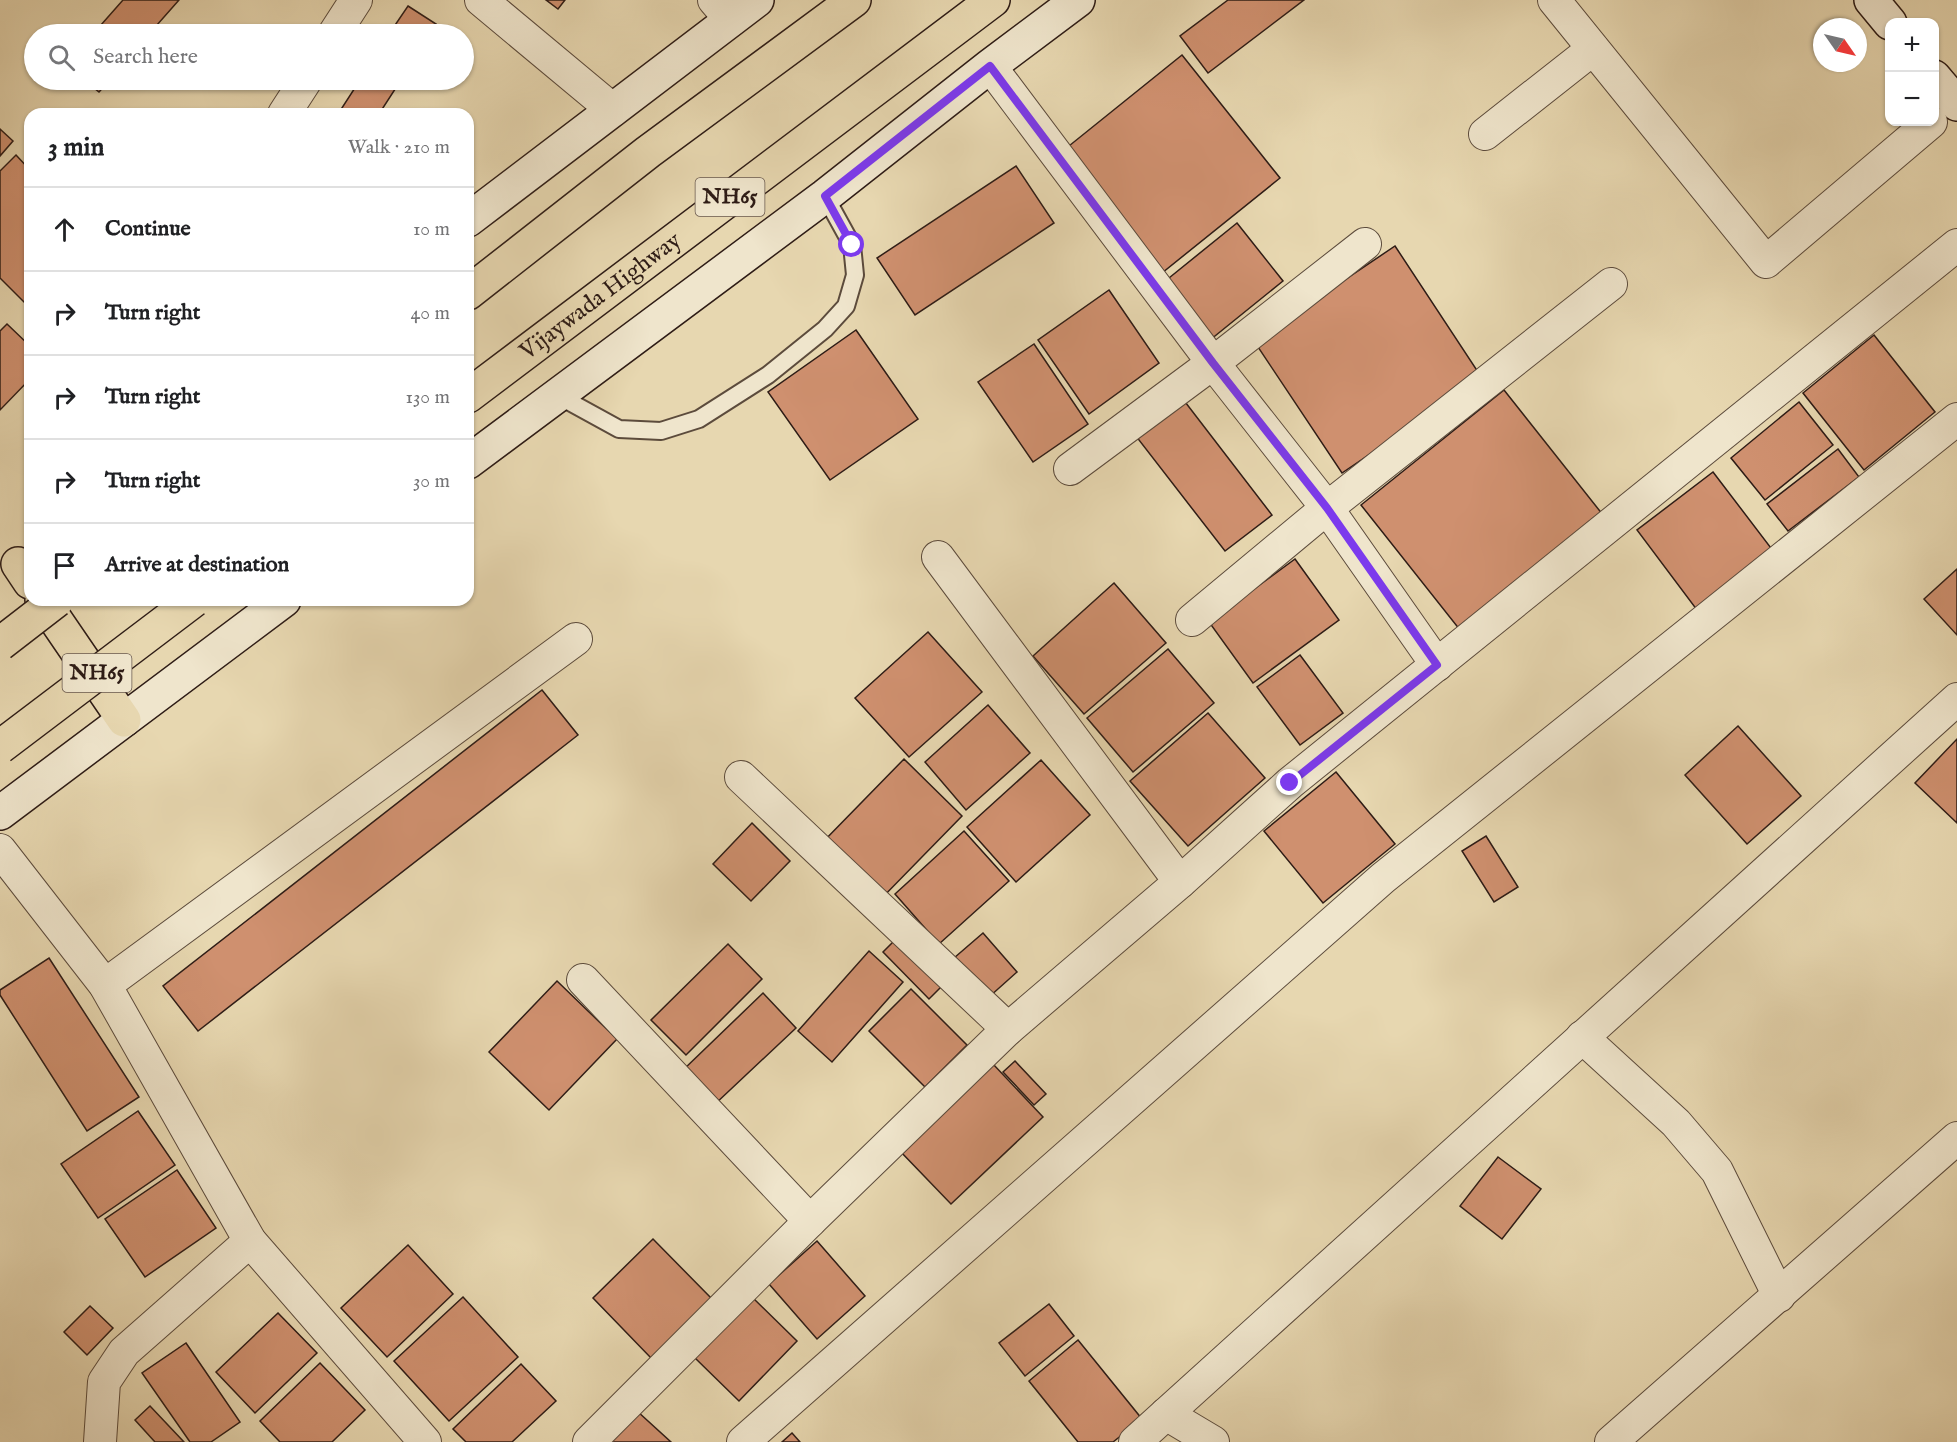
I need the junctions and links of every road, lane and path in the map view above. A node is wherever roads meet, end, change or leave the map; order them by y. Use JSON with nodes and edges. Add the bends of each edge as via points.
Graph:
{"nodes":[{"id":1,"x":356,"y":0,"type":"edge"},
{"id":2,"x":481,"y":0,"type":"edge"},
{"id":3,"x":758,"y":0,"type":"edge"},
{"id":4,"x":854,"y":0,"type":"edge"},
{"id":5,"x":993,"y":0,"type":"edge"},
{"id":6,"x":1078,"y":0,"type":"edge"},
{"id":7,"x":1554,"y":0,"type":"edge"},
{"id":8,"x":1871,"y":0,"type":"edge"},
{"id":9,"x":723,"y":10,"type":"edge"},
{"id":10,"x":1886,"y":18,"type":"edge"},
{"id":11,"x":340,"y":24,"type":"edge"},
{"id":12,"x":1593,"y":49,"type":"junction"},
{"id":13,"x":990,"y":66,"type":"junction"},
{"id":14,"x":300,"y":90,"type":"edge"},
{"id":15,"x":1942,"y":105,"type":"edge"},
{"id":16,"x":288,"y":108,"type":"edge"},
{"id":17,"x":613,"y":110,"type":"junction"},
{"id":18,"x":1485,"y":134,"type":"dead end"},
{"id":19,"x":825,"y":196,"type":"junction"},
{"id":20,"x":474,"y":215,"type":"edge"},
{"id":21,"x":1365,"y":244,"type":"dead end"},
{"id":22,"x":1957,"y":245,"type":"edge"},
{"id":23,"x":1611,"y":284,"type":"dead end"},
{"id":24,"x":474,"y":288,"type":"edge"},
{"id":25,"x":1213,"y":363,"type":"junction"},
{"id":26,"x":474,"y":391,"type":"edge"},
{"id":27,"x":557,"y":395,"type":"junction"},
{"id":28,"x":1957,"y":419,"type":"edge"},
{"id":29,"x":474,"y":457,"type":"edge"},
{"id":30,"x":1070,"y":469,"type":"dead end"},
{"id":31,"x":1327,"y":508,"type":"junction"},
{"id":32,"x":938,"y":557,"type":"dead end"},
{"id":33,"x":46,"y":606,"type":"edge"},
{"id":34,"x":49,"y":606,"type":"edge"},
{"id":35,"x":186,"y":606,"type":"edge"},
{"id":36,"x":276,"y":606,"type":"edge"},
{"id":37,"x":1192,"y":620,"type":"dead end"},
{"id":38,"x":576,"y":639,"type":"dead end"},
{"id":39,"x":0,"y":644,"type":"edge"},
{"id":40,"x":1437,"y":665,"type":"junction"},
{"id":41,"x":1957,"y":699,"type":"edge"},
{"id":42,"x":124,"y":720,"type":"junction"},
{"id":43,"x":0,"y":747,"type":"edge"},
{"id":44,"x":741,"y":777,"type":"dead end"},
{"id":45,"x":0,"y":813,"type":"edge"},
{"id":46,"x":0,"y":850,"type":"edge"},
{"id":47,"x":1180,"y":882,"type":"junction"},
{"id":48,"x":583,"y":980,"type":"dead end"},
{"id":49,"x":105,"y":985,"type":"junction"},
{"id":50,"x":1008,"y":1029,"type":"junction"},
{"id":51,"x":1582,"y":1037,"type":"junction"},
{"id":52,"x":1957,"y":1138,"type":"edge"},
{"id":53,"x":810,"y":1221,"type":"junction"},
{"id":54,"x":250,"y":1241,"type":"junction"},
{"id":55,"x":1779,"y":1296,"type":"junction"},
{"id":56,"x":1166,"y":1414,"type":"junction"},
{"id":57,"x":101,"y":1441,"type":"edge"},
{"id":58,"x":425,"y":1442,"type":"edge"},
{"id":59,"x":589,"y":1442,"type":"edge"},
{"id":60,"x":743,"y":1442,"type":"edge"},
{"id":61,"x":1135,"y":1442,"type":"edge"},
{"id":62,"x":1213,"y":1442,"type":"edge"},
{"id":63,"x":1611,"y":1442,"type":"edge"}],
"edges":[{"from":1,"to":11,"type":"street"},
{"from":2,"to":17,"type":"street"},
{"from":3,"to":9,"type":"street"},
{"from":4,"to":24,"type":"highway","via":[[648,152]]},
{"from":5,"to":26,"type":"highway","name":"Vijaywada Highway","number":"NH65"},
{"from":6,"to":13,"type":"street"},
{"from":7,"to":12,"type":"street"},
{"from":8,"to":10,"type":"street"},
{"from":9,"to":17,"type":"street"},
{"from":12,"to":15,"type":"street","via":[[1766,262]]},
{"from":12,"to":18,"type":"street"},
{"from":13,"to":19,"type":"street"},
{"from":13,"to":25,"type":"street"},
{"from":14,"to":16,"type":"street"},
{"from":17,"to":20,"type":"street"},
{"from":19,"to":27,"type":"street"},
{"from":19,"to":27,"type":"lane","via":[[852,245],[855,275],[846,306],[825,329],[768,375],[699,419],[661,431],[619,429]]},
{"from":21,"to":25,"type":"street"},
{"from":22,"to":40,"type":"street"},
{"from":23,"to":31,"type":"street"},
{"from":25,"to":30,"type":"street"},
{"from":25,"to":31,"type":"street"},
{"from":27,"to":29,"type":"street"},
{"from":28,"to":60,"type":"street","via":[[1383,878]]},
{"from":31,"to":37,"type":"street"},
{"from":31,"to":40,"type":"street"},
{"from":32,"to":47,"type":"street"},
{"from":33,"to":42,"type":"highway"},
{"from":34,"to":39,"type":"highway","bridge":true},
{"from":35,"to":43,"type":"highway","number":"NH65","bridge":true},
{"from":36,"to":42,"type":"street"},
{"from":38,"to":49,"type":"street"},
{"from":40,"to":47,"type":"street","via":[[1290,783]]},
{"from":41,"to":51,"type":"street"},
{"from":42,"to":45,"type":"street"},
{"from":44,"to":50,"type":"street"},
{"from":46,"to":49,"type":"street"},
{"from":47,"to":50,"type":"street"},
{"from":48,"to":53,"type":"street"},
{"from":49,"to":54,"type":"street"},
{"from":50,"to":53,"type":"street"},
{"from":51,"to":55,"type":"street","via":[[1676,1123],[1717,1172]]},
{"from":51,"to":56,"type":"street"},
{"from":52,"to":55,"type":"street"},
{"from":53,"to":59,"type":"street"},
{"from":54,"to":57,"type":"street","via":[[124,1352],[104,1382]]},
{"from":54,"to":58,"type":"street"},
{"from":55,"to":63,"type":"street"},
{"from":56,"to":61,"type":"street"},
{"from":56,"to":62,"type":"street"}]}
